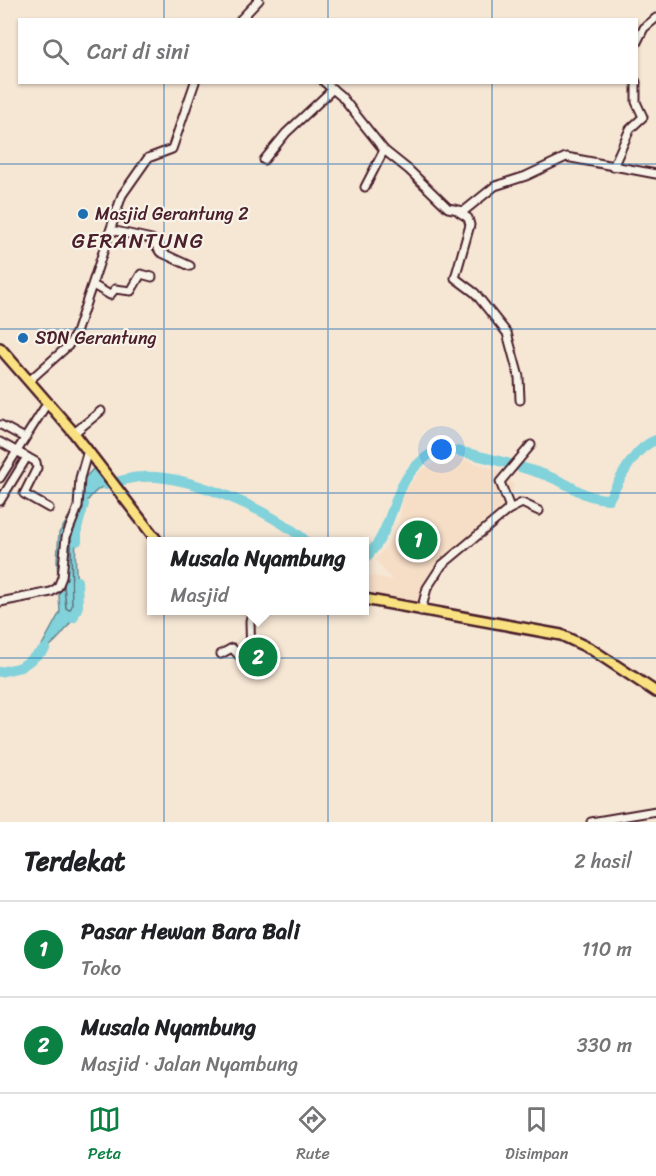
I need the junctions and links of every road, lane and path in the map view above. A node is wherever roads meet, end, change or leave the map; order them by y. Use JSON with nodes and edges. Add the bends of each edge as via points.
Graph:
{"nodes":[{"id":1,"x":259,"y":0,"type":"edge"},
{"id":2,"x":242,"y":18,"type":"edge"},
{"id":3,"x":656,"y":18,"type":"edge"},
{"id":4,"x":638,"y":40,"type":"edge"},
{"id":5,"x":194,"y":84,"type":"edge"},
{"id":6,"x":327,"y":84,"type":"edge"},
{"id":7,"x":636,"y":84,"type":"edge"},
{"id":8,"x":333,"y":89,"type":"junction"},
{"id":9,"x":384,"y":150,"type":"junction"},
{"id":10,"x":264,"y":160,"type":"dead end"},
{"id":11,"x":614,"y":167,"type":"junction"},
{"id":12,"x":656,"y":174,"type":"edge"},
{"id":13,"x":365,"y":187,"type":"dead end"},
{"id":14,"x":459,"y":212,"type":"junction"},
{"id":15,"x":111,"y":230,"type":"junction"},
{"id":16,"x":190,"y":266,"type":"dead end"},
{"id":17,"x":152,"y":277,"type":"dead end"},
{"id":18,"x":93,"y":285,"type":"junction"},
{"id":19,"x":0,"y":348,"type":"edge"},
{"id":20,"x":30,"y":380,"type":"junction"},
{"id":21,"x":520,"y":400,"type":"dead end"},
{"id":22,"x":48,"y":402,"type":"junction"},
{"id":23,"x":101,"y":411,"type":"dead end"},
{"id":24,"x":1,"y":425,"type":"edge"},
{"id":25,"x":74,"y":433,"type":"junction"},
{"id":26,"x":24,"y":438,"type":"junction"},
{"id":27,"x":0,"y":442,"type":"edge"},
{"id":28,"x":531,"y":445,"type":"dead end"},
{"id":29,"x":88,"y":450,"type":"junction"},
{"id":30,"x":17,"y":451,"type":"junction"},
{"id":31,"x":27,"y":457,"type":"junction"},
{"id":32,"x":0,"y":478,"type":"edge"},
{"id":33,"x":0,"y":501,"type":"edge"},
{"id":34,"x":49,"y":507,"type":"dead end"},
{"id":35,"x":508,"y":510,"type":"junction"},
{"id":36,"x":539,"y":511,"type":"dead end"},
{"id":37,"x":154,"y":537,"type":"edge"},
{"id":38,"x":369,"y":600,"type":"edge"},
{"id":39,"x":0,"y":602,"type":"edge"},
{"id":40,"x":421,"y":611,"type":"junction"},
{"id":41,"x":253,"y":615,"type":"edge"},
{"id":42,"x":221,"y":654,"type":"dead end"},
{"id":43,"x":656,"y":692,"type":"edge"},
{"id":44,"x":656,"y":811,"type":"edge"},
{"id":45,"x":591,"y":822,"type":"edge"}],
"edges":[{"from":1,"to":2,"type":"street"},
{"from":3,"to":4,"type":"street"},
{"from":5,"to":15,"type":"street","via":[[173,146],[169,152],[148,158],[135,175],[118,203]]},
{"from":6,"to":8,"type":"street"},
{"from":7,"to":11,"type":"street","via":[[636,102],[643,117],[630,129]]},
{"from":8,"to":9,"type":"street"},
{"from":8,"to":10,"type":"street","via":[[286,133]]},
{"from":9,"to":13,"type":"street"},
{"from":9,"to":14,"type":"street","via":[[448,208]]},
{"from":11,"to":12,"type":"street"},
{"from":11,"to":14,"type":"street","via":[[562,158],[495,186]]},
{"from":14,"to":21,"type":"street","via":[[470,225],[455,278],[475,293],[507,333],[520,381]]},
{"from":15,"to":16,"type":"street","via":[[152,239],[160,252]]},
{"from":15,"to":18,"type":"street"},
{"from":17,"to":18,"type":"street","via":[[141,274],[131,291],[115,289],[110,295]]},
{"from":18,"to":20,"type":"street","via":[[72,341]]},
{"from":19,"to":20,"type":"main road"},
{"from":20,"to":22,"type":"main road"},
{"from":22,"to":25,"type":"main road"},
{"from":22,"to":26,"type":"street"},
{"from":23,"to":25,"type":"street"},
{"from":24,"to":26,"type":"street"},
{"from":25,"to":29,"type":"main road"},
{"from":26,"to":30,"type":"street"},
{"from":27,"to":30,"type":"street"},
{"from":28,"to":35,"type":"street","via":[[500,482]]},
{"from":29,"to":37,"type":"main road"},
{"from":29,"to":39,"type":"street","via":[[58,587],[51,592]]},
{"from":30,"to":31,"type":"street"},
{"from":30,"to":32,"type":"street"},
{"from":31,"to":33,"type":"street"},
{"from":31,"to":34,"type":"street","via":[[38,466],[24,494]]},
{"from":35,"to":36,"type":"street","via":[[522,503]]},
{"from":35,"to":40,"type":"street","via":[[442,565],[427,588]]},
{"from":38,"to":40,"type":"main road"},
{"from":40,"to":43,"type":"main road","via":[[561,635],[591,649]]},
{"from":41,"to":42,"type":"street","via":[[249,636],[251,661],[246,663],[232,648]]},
{"from":44,"to":45,"type":"street"}]}
